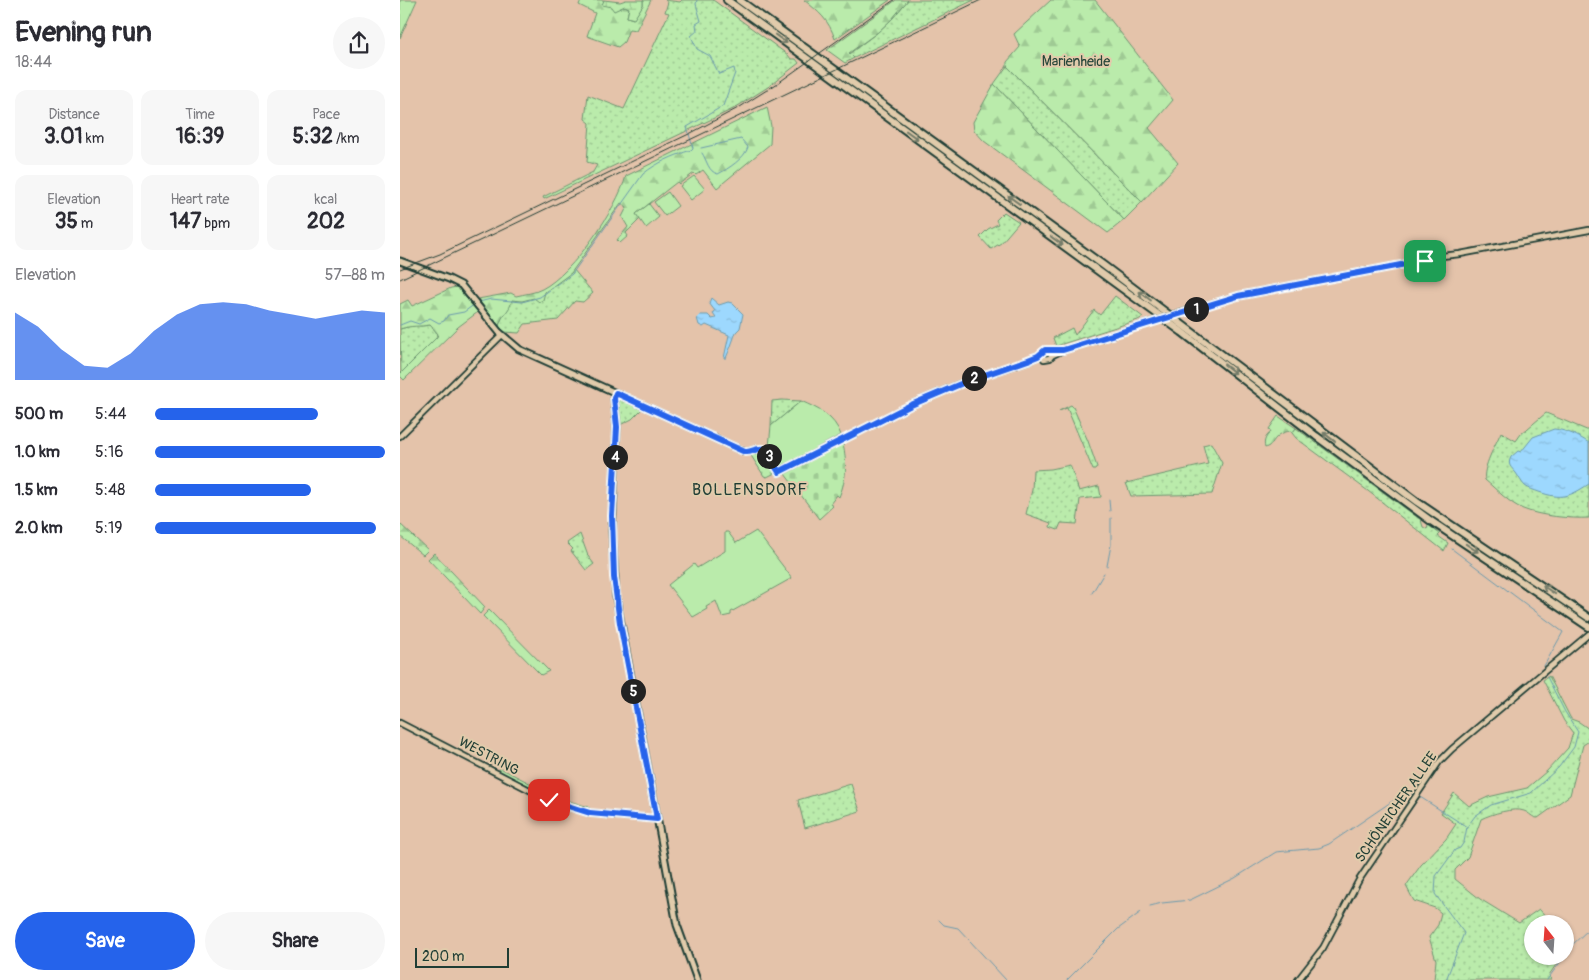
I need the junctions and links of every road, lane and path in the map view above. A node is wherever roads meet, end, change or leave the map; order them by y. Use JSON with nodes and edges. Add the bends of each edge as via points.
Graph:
{"nodes":[{"id":1,"x":727,"y":0,"type":"edge"},
{"id":2,"x":739,"y":0,"type":"edge"},
{"id":3,"x":1589,"y":230,"type":"edge"},
{"id":4,"x":1433,"y":255,"type":"junction"},
{"id":5,"x":1422,"y":259,"type":"junction"},
{"id":6,"x":400,"y":261,"type":"edge"},
{"id":7,"x":502,"y":335,"type":"junction"},
{"id":8,"x":1051,"y":354,"type":"junction"},
{"id":9,"x":1042,"y":356,"type":"junction"},
{"id":10,"x":616,"y":393,"type":"junction"},
{"id":11,"x":400,"y":436,"type":"edge"},
{"id":12,"x":1589,"y":618,"type":"edge"},
{"id":13,"x":1587,"y":626,"type":"edge"},
{"id":14,"x":1589,"y":634,"type":"edge"},
{"id":15,"x":400,"y":723,"type":"edge"},
{"id":16,"x":657,"y":819,"type":"junction"},
{"id":17,"x":697,"y":980,"type":"edge"},
{"id":18,"x":1298,"y":980,"type":"edge"}],
"edges":[{"from":1,"to":13,"type":"highway","one_way":true,"via":[[1182,332],[1424,515]]},
{"from":12,"to":2,"type":"highway","one_way":true,"via":[[1418,502],[1119,277]]},
{"from":3,"to":4,"type":"street"},
{"from":4,"to":5,"type":"street","via":[[1428,262]]},
{"from":4,"to":5,"type":"street","via":[[1429,250],[1425,251]]},
{"from":5,"to":8,"type":"street","bridge":true,"via":[[1238,296]]},
{"from":6,"to":7,"type":"main road","via":[[461,285]]},
{"from":7,"to":10,"type":"main road","via":[[524,351]]},
{"from":7,"to":11,"type":"street"},
{"from":8,"to":9,"type":"street","via":[[1045,350]]},
{"from":8,"to":9,"type":"street","via":[[1048,360]]},
{"from":9,"to":10,"type":"street","via":[[970,380],[911,405],[779,472],[764,449],[745,452]]},
{"from":10,"to":16,"type":"main road","via":[[612,516],[614,577]]},
{"from":14,"to":18,"type":"street","name":"SCHÖNEICHER ALLEE","via":[[1439,762],[1358,880],[1323,948]]},
{"from":15,"to":16,"type":"street","name":"WESTRING","via":[[549,800],[590,813]]},
{"from":16,"to":17,"type":"main road","via":[[677,925]]}]}
